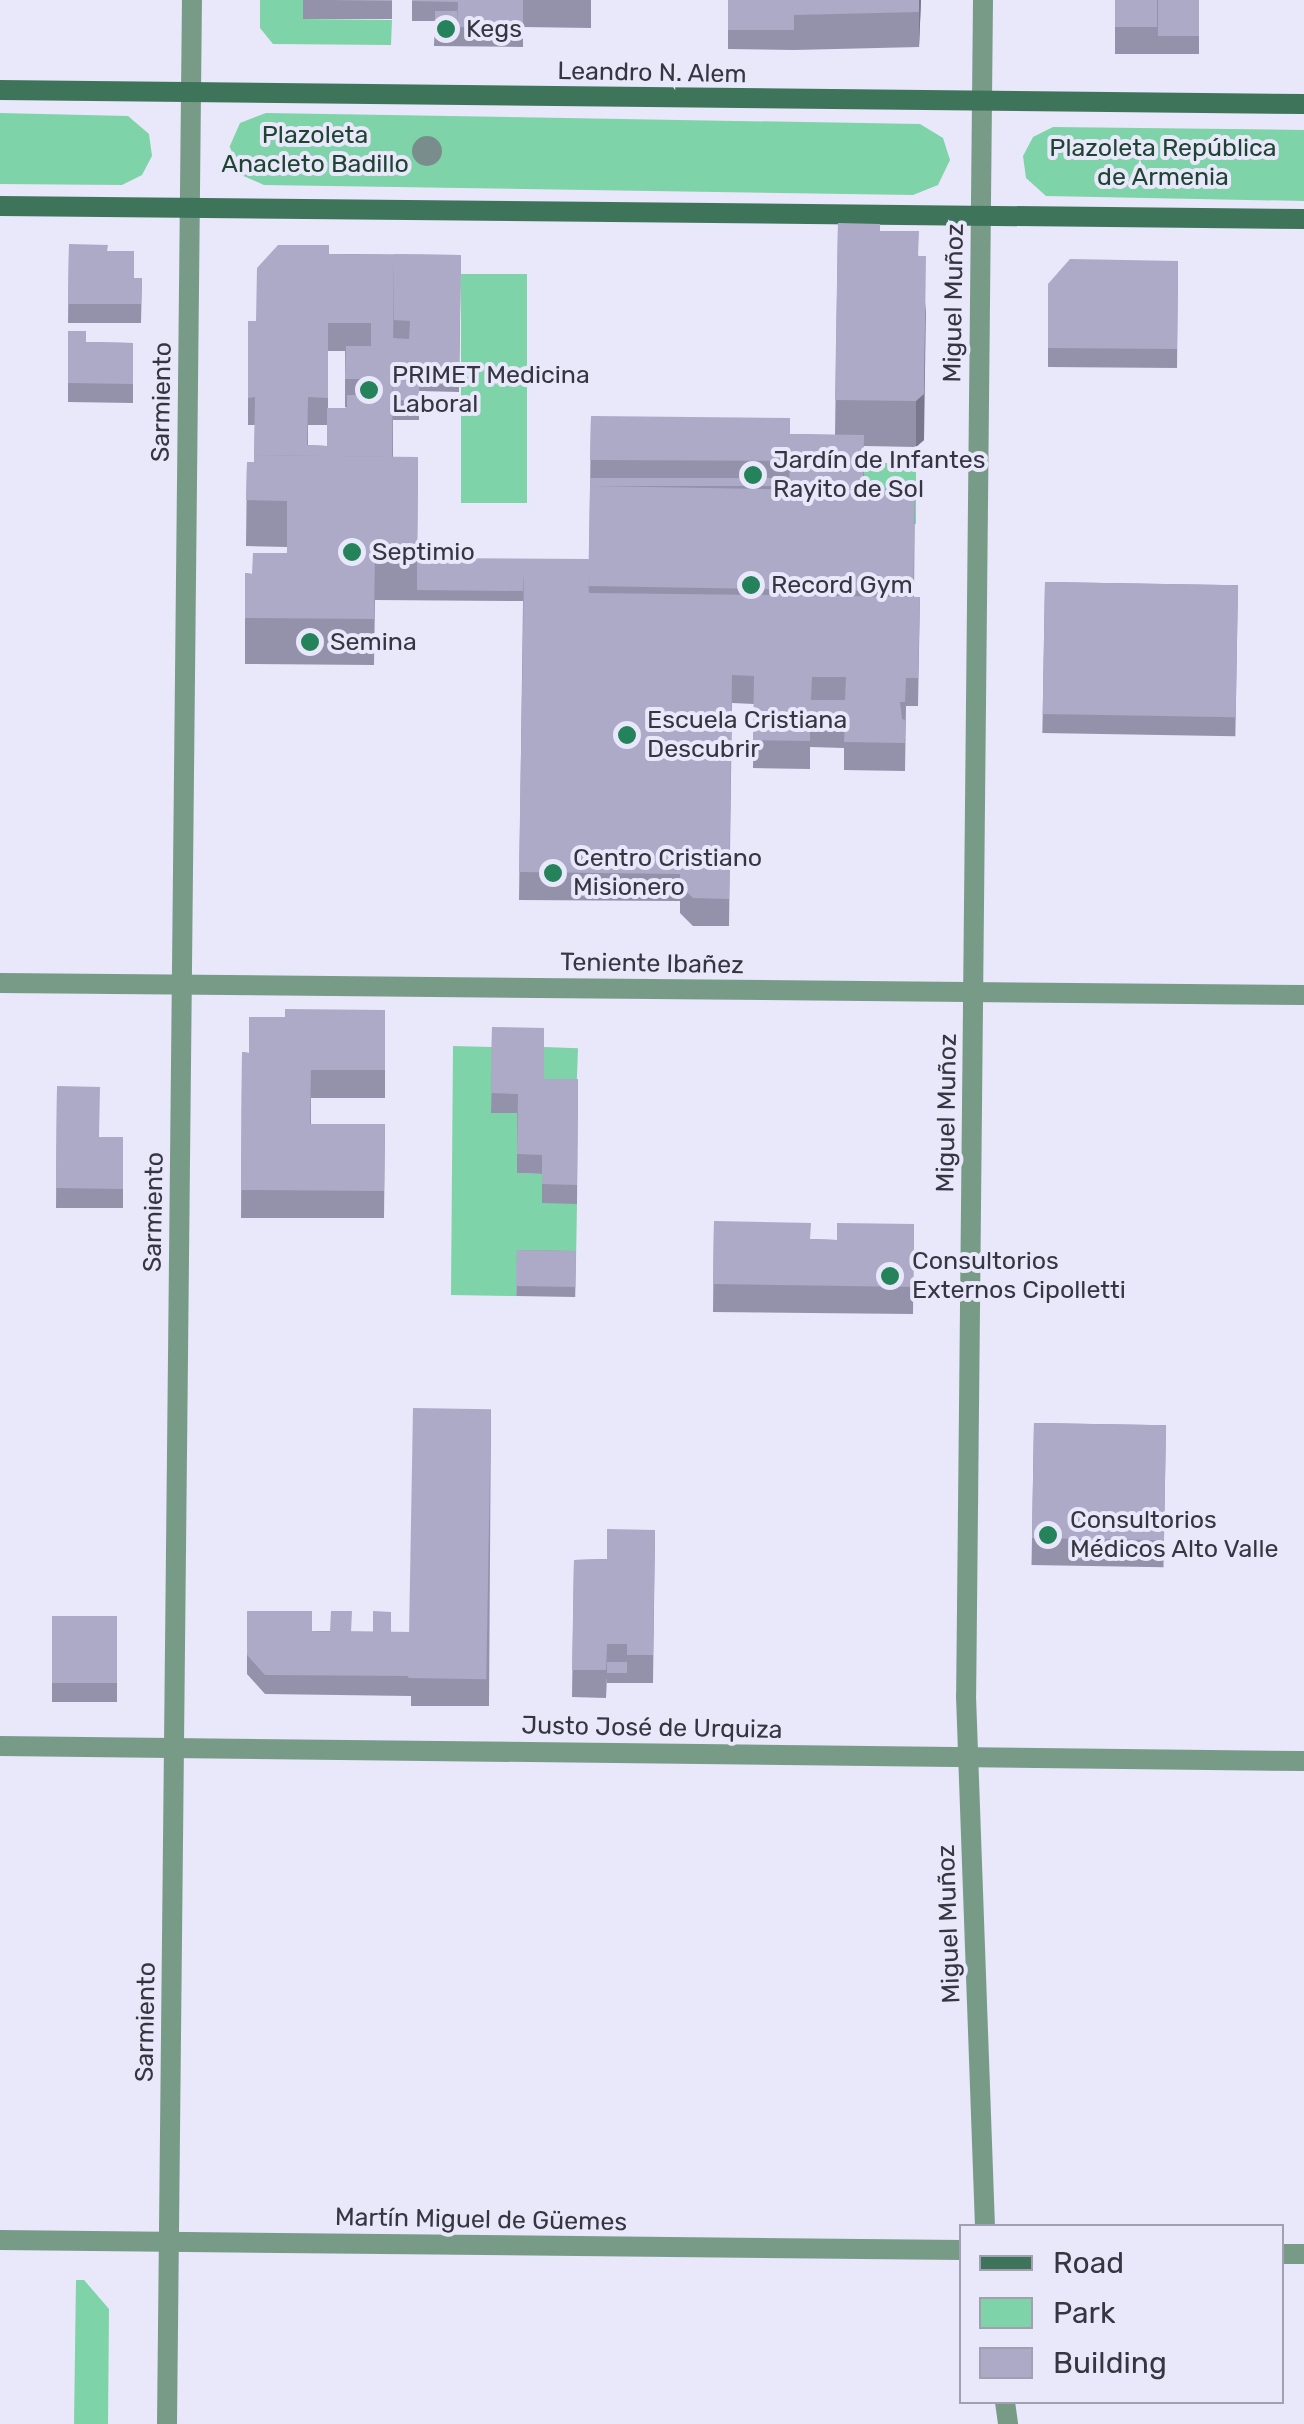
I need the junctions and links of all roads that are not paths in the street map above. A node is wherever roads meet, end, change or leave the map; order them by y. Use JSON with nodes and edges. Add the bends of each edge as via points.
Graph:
{"nodes":[{"id":1,"x":192,"y":0,"type":"edge"},
{"id":2,"x":983,"y":0,"type":"edge"},
{"id":3,"x":0,"y":90,"type":"edge"},
{"id":4,"x":191,"y":93,"type":"junction"},
{"id":5,"x":982,"y":101,"type":"junction"},
{"id":6,"x":1304,"y":104,"type":"edge"},
{"id":7,"x":0,"y":206,"type":"edge"},
{"id":8,"x":189,"y":208,"type":"junction"},
{"id":9,"x":980,"y":216,"type":"junction"},
{"id":10,"x":1304,"y":219,"type":"edge"},
{"id":11,"x":0,"y":983,"type":"edge"},
{"id":12,"x":182,"y":984,"type":"junction"},
{"id":13,"x":973,"y":992,"type":"junction"},
{"id":14,"x":1304,"y":995,"type":"edge"},
{"id":15,"x":0,"y":1746,"type":"edge"},
{"id":16,"x":174,"y":1748,"type":"junction"},
{"id":17,"x":968,"y":1757,"type":"junction"},
{"id":18,"x":1304,"y":1761,"type":"edge"},
{"id":19,"x":985,"y":2224,"type":"edge"},
{"id":20,"x":0,"y":2240,"type":"edge"},
{"id":21,"x":169,"y":2242,"type":"junction"},
{"id":22,"x":959,"y":2250,"type":"edge"},
{"id":23,"x":168,"y":2424,"type":"edge"}],
"edges":[{"from":1,"to":4,"type":"street","name":"Sarmiento"},
{"from":2,"to":5,"type":"street","name":"Miguel Muñoz"},
{"from":3,"to":4,"type":"main road","name":"Leandro N. Alem"},
{"from":4,"to":5,"type":"main road","name":"Leandro N. Alem"},
{"from":4,"to":8,"type":"street","name":"Sarmiento"},
{"from":5,"to":6,"type":"main road","name":"Leandro N. Alem"},
{"from":5,"to":9,"type":"street","name":"Miguel Muñoz"},
{"from":7,"to":8,"type":"main road"},
{"from":8,"to":9,"type":"main road"},
{"from":8,"to":12,"type":"street","name":"Sarmiento"},
{"from":9,"to":10,"type":"main road"},
{"from":9,"to":13,"type":"street","name":"Miguel Muñoz"},
{"from":11,"to":12,"type":"street","name":"Teniente Ibañez"},
{"from":12,"to":13,"type":"street","name":"Teniente Ibañez"},
{"from":12,"to":16,"type":"street","name":"Sarmiento"},
{"from":13,"to":14,"type":"street","name":"Teniente Ibañez"},
{"from":13,"to":17,"type":"street","name":"Miguel Muñoz"},
{"from":15,"to":16,"type":"street","name":"Justo José de Urquiza"},
{"from":16,"to":17,"type":"street","name":"Justo José de Urquiza"},
{"from":16,"to":21,"type":"street","name":"Sarmiento"},
{"from":17,"to":18,"type":"street","name":"Justo José de Urquiza"},
{"from":17,"to":19,"type":"street","name":"Miguel Muñoz"},
{"from":20,"to":21,"type":"street","name":"Martín Miguel de Güemes"},
{"from":21,"to":22,"type":"street","name":"Martín Miguel de Güemes"},
{"from":21,"to":23,"type":"street","name":"Sarmiento"}]}
